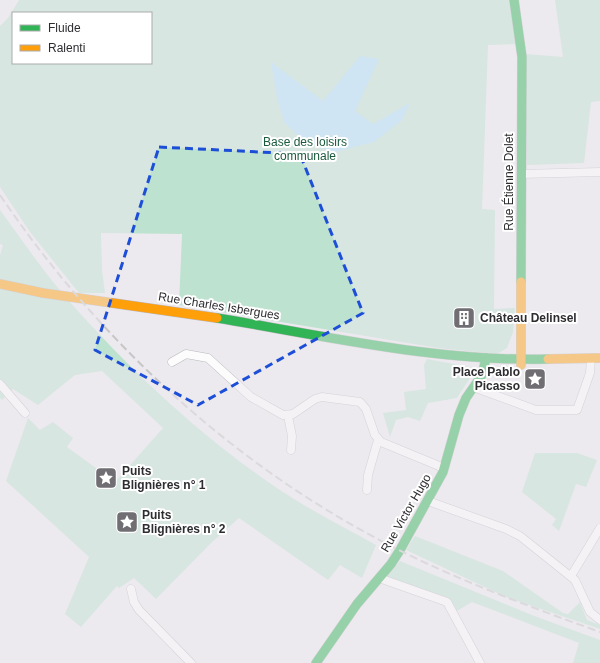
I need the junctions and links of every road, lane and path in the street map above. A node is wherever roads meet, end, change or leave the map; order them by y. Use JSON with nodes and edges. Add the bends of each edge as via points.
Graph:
{"nodes":[{"id":1,"x":514,"y":0,"type":"edge"},
{"id":2,"x":600,"y":172,"type":"edge"},
{"id":3,"x":521,"y":174,"type":"junction"},
{"id":4,"x":0,"y":284,"type":"edge"},
{"id":5,"x":596,"y":360,"type":"edge"},
{"id":6,"x":486,"y":361,"type":"junction"},
{"id":7,"x":172,"y":362,"type":"dead end"},
{"id":8,"x":521,"y":363,"type":"junction"},
{"id":9,"x":0,"y":384,"type":"edge"},
{"id":10,"x":473,"y":387,"type":"junction"},
{"id":11,"x":25,"y":413,"type":"dead end"},
{"id":12,"x":288,"y":416,"type":"junction"},
{"id":13,"x":378,"y":440,"type":"junction"},
{"id":14,"x":290,"y":450,"type":"dead end"},
{"id":15,"x":444,"y":468,"type":"junction"},
{"id":16,"x":367,"y":490,"type":"dead end"},
{"id":17,"x":428,"y":501,"type":"junction"},
{"id":18,"x":600,"y":528,"type":"edge"},
{"id":19,"x":571,"y":576,"type":"junction"},
{"id":20,"x":379,"y":578,"type":"junction"},
{"id":21,"x":131,"y":589,"type":"dead end"},
{"id":22,"x":600,"y":620,"type":"edge"},
{"id":23,"x":478,"y":662,"type":"edge"},
{"id":24,"x":191,"y":663,"type":"edge"},
{"id":25,"x":316,"y":663,"type":"edge"}],
"edges":[{"from":1,"to":3,"type":"street","name":"Rue Étienne Dolet","via":[[522,50]]},
{"from":2,"to":3,"type":"street"},
{"from":3,"to":8,"type":"street","name":"Rue Étienne Dolet"},
{"from":4,"to":6,"type":"street","name":"Rue Charles Isbergues","via":[[43,293],[173,310],[434,354],[462,362]]},
{"from":5,"to":8,"type":"street","name":"Rue Charles Isbergues"},
{"from":5,"to":10,"type":"street","via":[[577,410],[536,410]]},
{"from":6,"to":8,"type":"street","name":"Rue Charles Isbergues"},
{"from":6,"to":10,"type":"street","name":"Rue Victor Hugo","via":[[482,375]]},
{"from":7,"to":12,"type":"street","via":[[186,354],[208,358],[251,397],[275,412]]},
{"from":9,"to":11,"type":"street"},
{"from":10,"to":15,"type":"street","name":"Rue Victor Hugo","via":[[459,415]]},
{"from":12,"to":13,"type":"street","via":[[322,397],[357,401],[365,406]]},
{"from":12,"to":14,"type":"street","via":[[292,436]]},
{"from":13,"to":15,"type":"street"},
{"from":13,"to":16,"type":"street","via":[[368,476]]},
{"from":15,"to":17,"type":"street","name":"Rue Victor Hugo"},
{"from":17,"to":19,"type":"street","via":[[516,534]]},
{"from":17,"to":20,"type":"street","name":"Rue Victor Hugo","via":[[398,554]]},
{"from":18,"to":19,"type":"street"},
{"from":19,"to":22,"type":"street","via":[[590,612]]},
{"from":20,"to":23,"type":"street","via":[[446,602]]},
{"from":20,"to":25,"type":"street","name":"Rue Victor Hugo","via":[[357,604]]},
{"from":21,"to":24,"type":"street","via":[[139,610]]}]}
